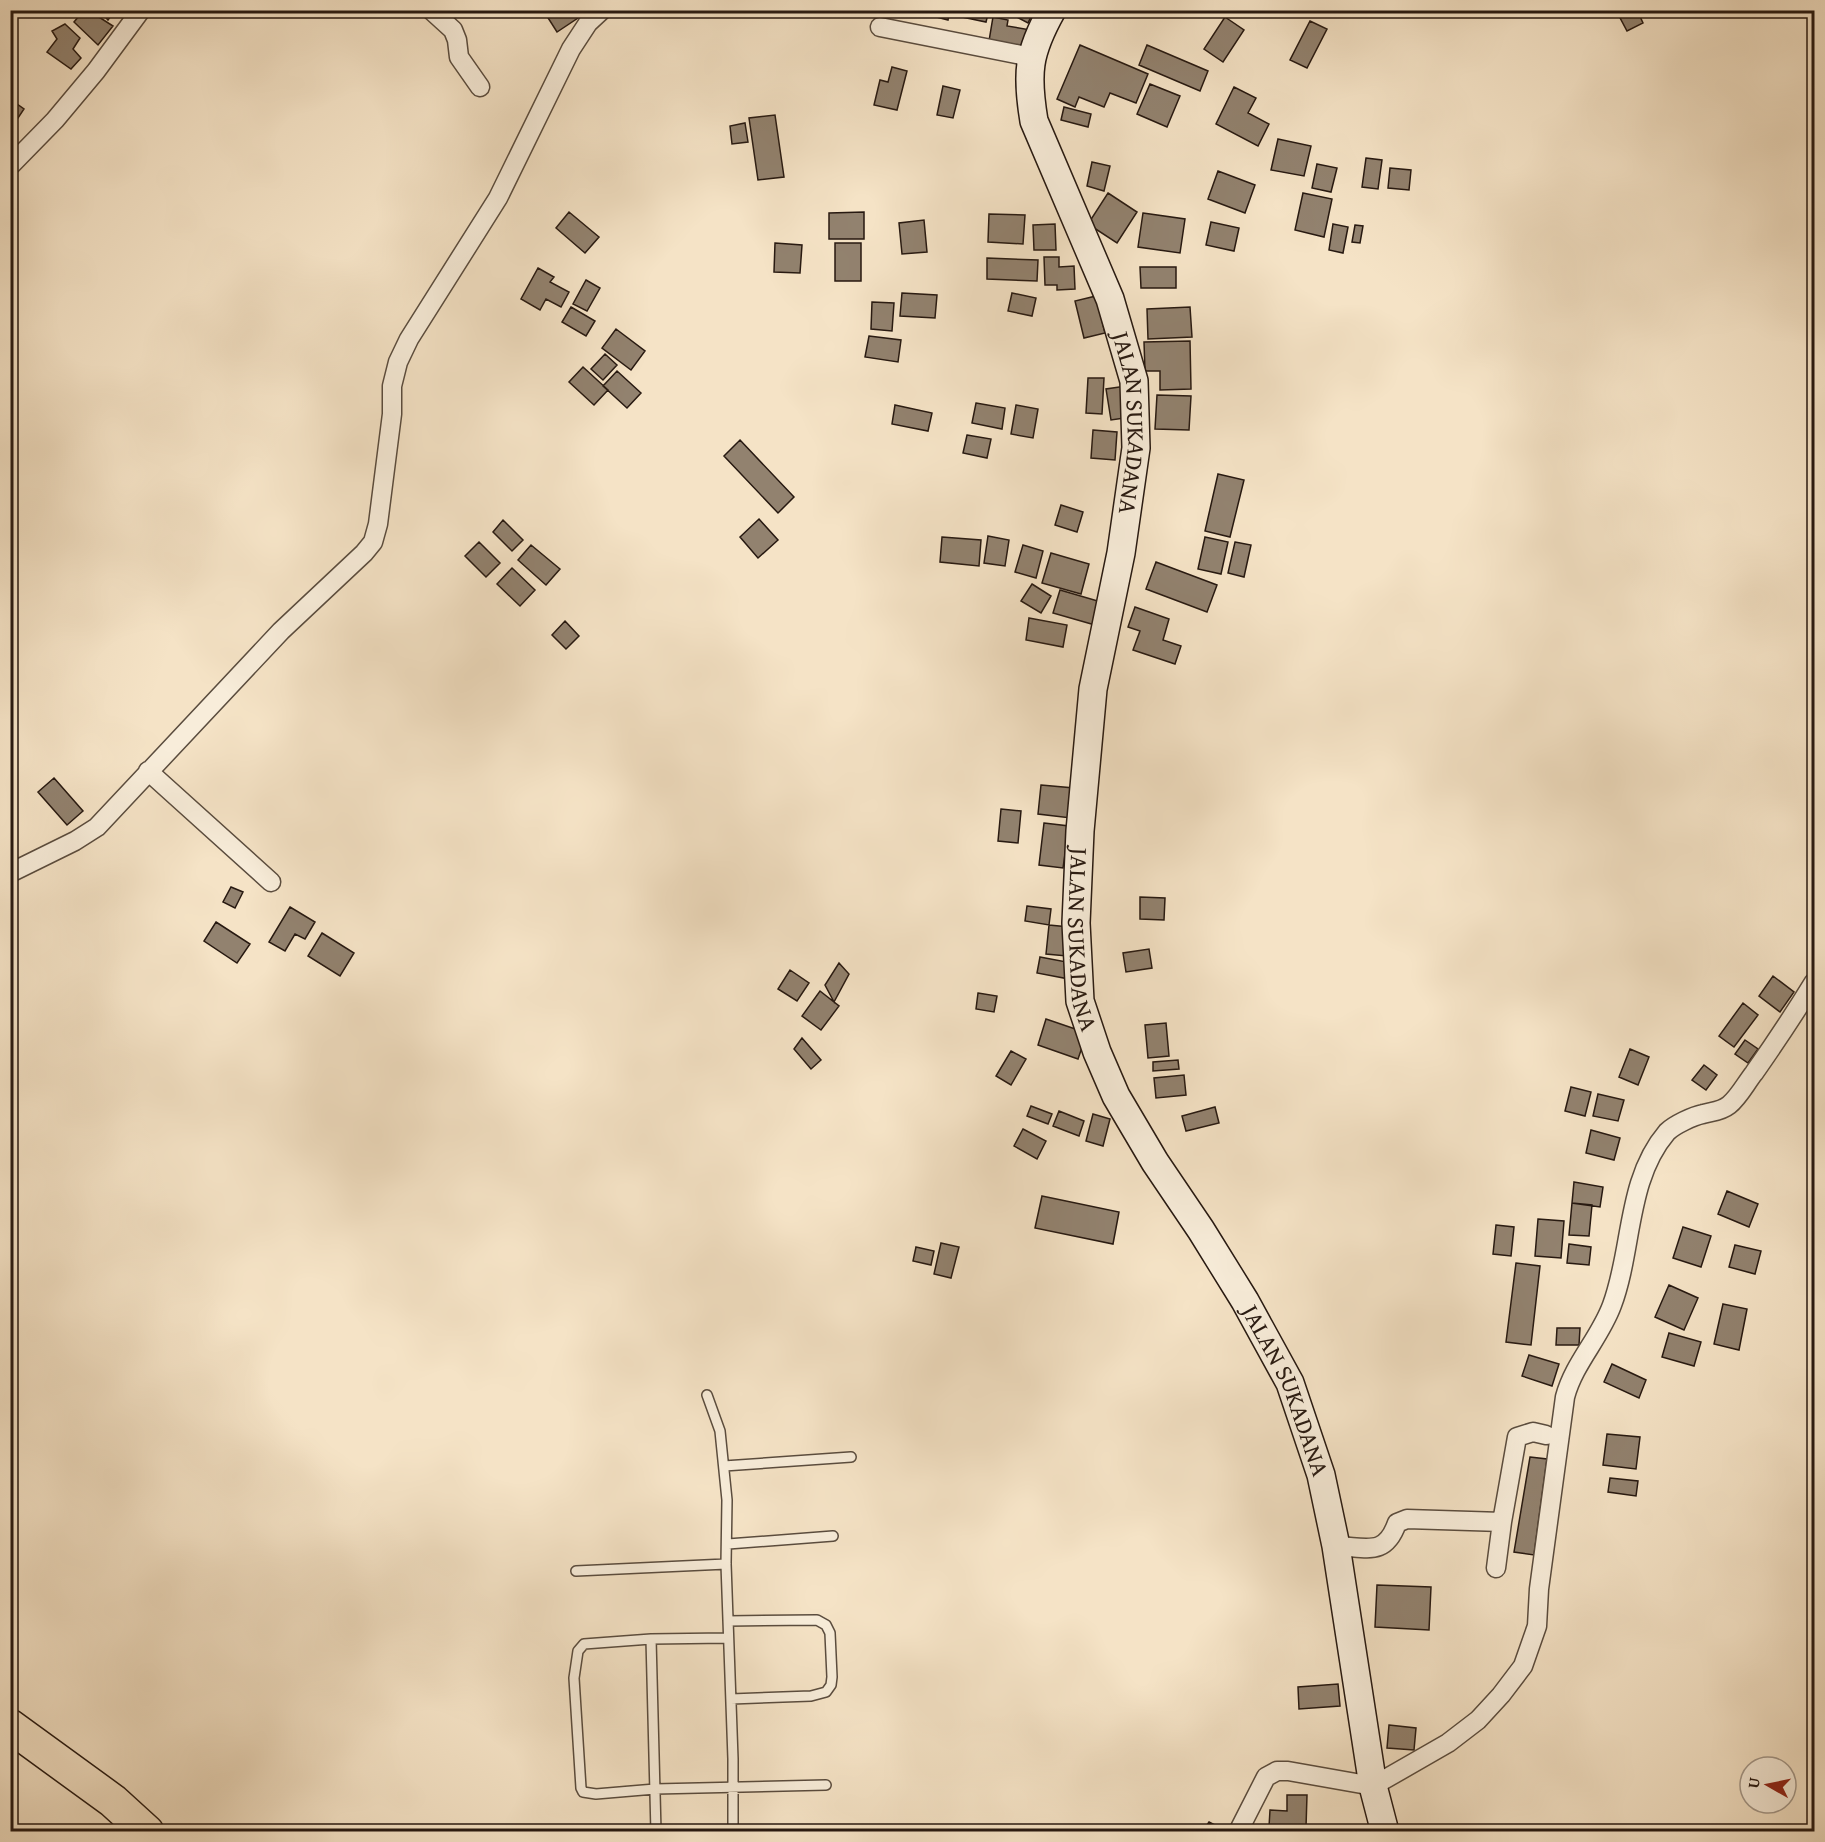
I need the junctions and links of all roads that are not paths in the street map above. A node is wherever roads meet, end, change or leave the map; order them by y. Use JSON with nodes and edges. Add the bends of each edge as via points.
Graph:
{"nodes":[{"id":1,"x":141,"y":10,"type":"edge"},
{"id":2,"x":431,"y":10,"type":"edge"},
{"id":3,"x":602,"y":10,"type":"edge"},
{"id":4,"x":1052,"y":10,"type":"edge"},
{"id":5,"x":880,"y":27,"type":"dead end"},
{"id":6,"x":1030,"y":57,"type":"junction"},
{"id":7,"x":480,"y":87,"type":"dead end"},
{"id":8,"x":10,"y":166,"type":"edge"},
{"id":9,"x":148,"y":771,"type":"junction"},
{"id":10,"x":10,"y":873,"type":"edge"},
{"id":11,"x":271,"y":882,"type":"dead end"},
{"id":12,"x":1815,"y":981,"type":"edge"},
{"id":13,"x":707,"y":1395,"type":"dead end"},
{"id":14,"x":1546,"y":1435,"type":"dead end"},
{"id":15,"x":851,"y":1457,"type":"dead end"},
{"id":16,"x":724,"y":1466,"type":"junction"},
{"id":17,"x":1502,"y":1522,"type":"junction"},
{"id":18,"x":833,"y":1536,"type":"dead end"},
{"id":19,"x":728,"y":1544,"type":"junction"},
{"id":20,"x":1336,"y":1546,"type":"junction"},
{"id":21,"x":726,"y":1564,"type":"junction"},
{"id":22,"x":1496,"y":1568,"type":"dead end"},
{"id":23,"x":576,"y":1571,"type":"dead end"},
{"id":24,"x":728,"y":1621,"type":"junction"},
{"id":25,"x":651,"y":1638,"type":"junction"},
{"id":26,"x":727,"y":1638,"type":"junction"},
{"id":27,"x":731,"y":1699,"type":"junction"},
{"id":28,"x":10,"y":1726,"type":"edge"},
{"id":29,"x":826,"y":1785,"type":"dead end"},
{"id":30,"x":733,"y":1786,"type":"junction"},
{"id":31,"x":1373,"y":1786,"type":"junction"},
{"id":32,"x":655,"y":1789,"type":"junction"},
{"id":33,"x":147,"y":1832,"type":"edge"},
{"id":34,"x":656,"y":1832,"type":"edge"},
{"id":35,"x":733,"y":1832,"type":"edge"},
{"id":36,"x":1238,"y":1832,"type":"edge"},
{"id":37,"x":1385,"y":1832,"type":"edge"}],
"edges":[{"from":1,"to":8,"type":"street","via":[[55,120]]},
{"from":2,"to":7,"type":"street","via":[[453,30],[459,57]]},
{"from":3,"to":9,"type":"street","via":[[588,23],[571,50],[498,198],[398,362],[373,542],[281,631]]},
{"from":4,"to":6,"type":"main road","name":"JALAN SUKADANA"},
{"from":5,"to":6,"type":"street"},
{"from":6,"to":20,"type":"main road","name":"JALAN SUKADANA","via":[[1029,93],[1034,121],[1110,299],[1134,381],[1136,448],[1093,689],[1080,831],[1076,923],[1080,1001],[1116,1096],[1245,1301],[1290,1383],[1321,1474]]},
{"from":9,"to":10,"type":"street","via":[[96,827]]},
{"from":9,"to":11,"type":"street"},
{"from":12,"to":31,"type":"street","via":[[1786,1029],[1735,1098],[1717,1112],[1702,1114],[1669,1130],[1641,1178],[1612,1306],[1570,1380],[1565,1398],[1537,1626],[1523,1666],[1478,1720],[1448,1743]]},
{"from":13,"to":16,"type":"lane","via":[[720,1431]]},
{"from":14,"to":17,"type":"street","via":[[1533,1432],[1516,1437]]},
{"from":15,"to":16,"type":"lane"},
{"from":16,"to":19,"type":"lane"},
{"from":17,"to":20,"type":"street","via":[[1407,1519],[1397,1523],[1385,1545]]},
{"from":17,"to":22,"type":"street"},
{"from":18,"to":19,"type":"lane"},
{"from":19,"to":21,"type":"lane"},
{"from":20,"to":31,"type":"main road","name":"JALAN SUKADANA"},
{"from":21,"to":23,"type":"lane"},
{"from":21,"to":24,"type":"lane"},
{"from":24,"to":26,"type":"lane"},
{"from":24,"to":27,"type":"lane","via":[[817,1620],[830,1633],[832,1677],[826,1692],[811,1696]]},
{"from":25,"to":26,"type":"lane"},
{"from":25,"to":32,"type":"lane"},
{"from":25,"to":32,"type":"lane","via":[[584,1644],[578,1651],[574,1678],[581,1788],[596,1794]]},
{"from":26,"to":27,"type":"lane"},
{"from":27,"to":30,"type":"lane"},
{"from":28,"to":33,"type":"highway","via":[[113,1801]]},
{"from":29,"to":30,"type":"lane"},
{"from":30,"to":32,"type":"lane"},
{"from":30,"to":35,"type":"lane"},
{"from":31,"to":36,"type":"street","via":[[1277,1771],[1266,1777]]},
{"from":31,"to":37,"type":"main road","name":"JALAN SUKADANA"},
{"from":32,"to":34,"type":"lane"}]}
